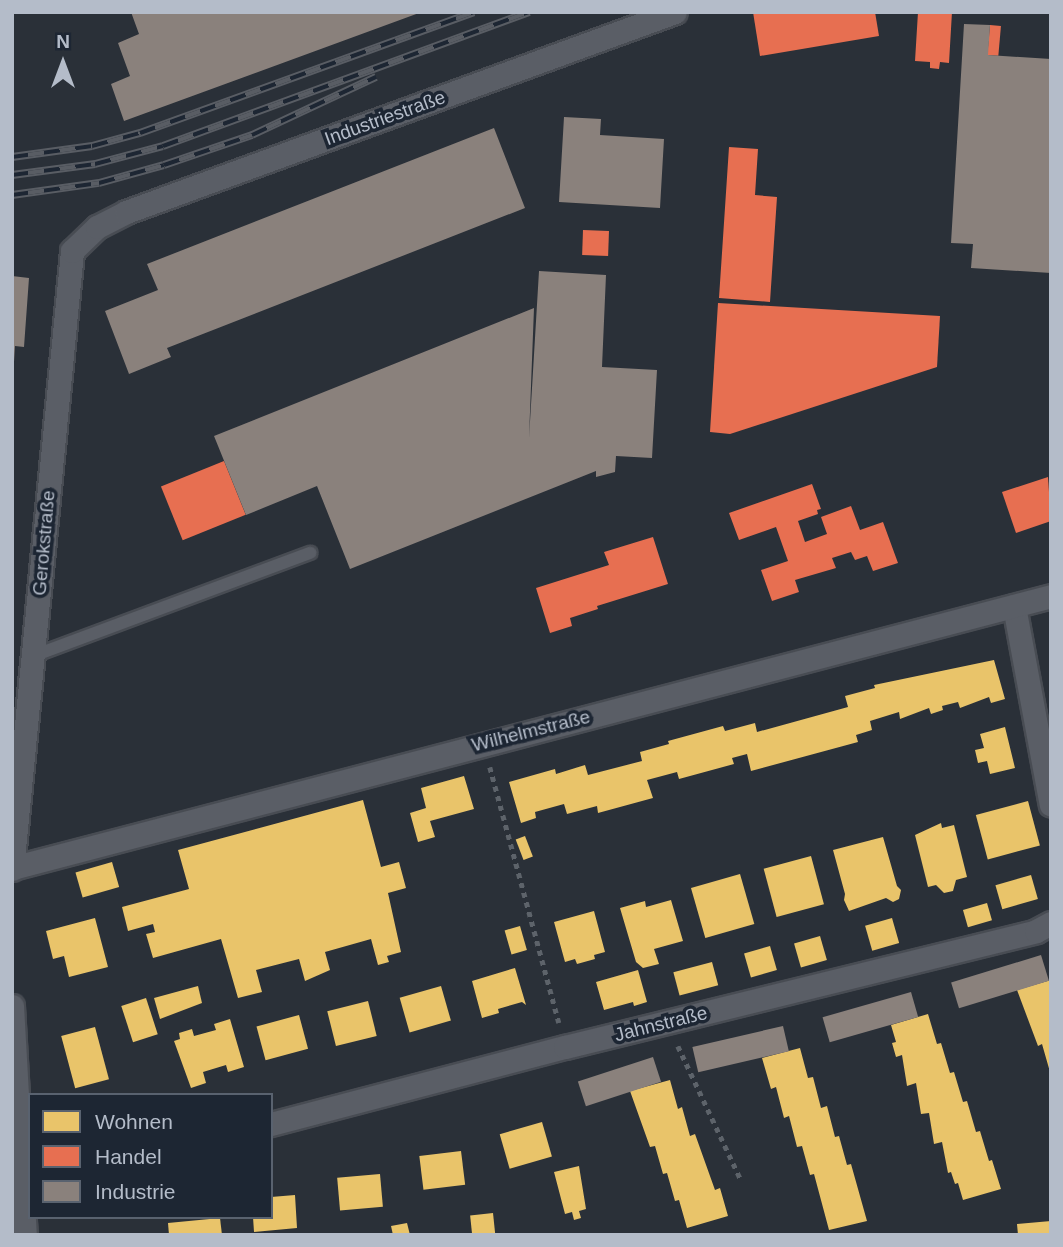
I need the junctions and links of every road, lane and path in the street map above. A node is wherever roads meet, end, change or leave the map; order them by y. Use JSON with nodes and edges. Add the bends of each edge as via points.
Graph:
{"nodes":[{"id":1,"x":675,"y":12,"type":"edge"},
{"id":2,"x":97,"y":227,"type":"joint"},
{"id":3,"x":310,"y":553,"type":"dead end"},
{"id":4,"x":1051,"y":596,"type":"edge"},
{"id":5,"x":1014,"y":607,"type":"junction"},
{"id":6,"x":33,"y":656,"type":"junction"},
{"id":7,"x":484,"y":743,"type":"junction"},
{"id":8,"x":1051,"y":805,"type":"edge"},
{"id":9,"x":12,"y":868,"type":"edge"},
{"id":10,"x":1051,"y":923,"type":"edge"},
{"id":11,"x":12,"y":1006,"type":"edge"},
{"id":12,"x":667,"y":1022,"type":"junction"},
{"id":13,"x":565,"y":1047,"type":"junction"},
{"id":14,"x":273,"y":1123,"type":"edge"},
{"id":15,"x":740,"y":1178,"type":"dead end"},
{"id":16,"x":26,"y":1189,"type":"edge"},
{"id":17,"x":25,"y":1235,"type":"edge"}],
"edges":[{"from":1,"to":2,"type":"street","name":"Industriestraße","via":[[126,212]]},
{"from":2,"to":6,"type":"street","name":"Gerokstraße","via":[[72,251]]},
{"from":3,"to":6,"type":"lane"},
{"from":4,"to":5,"type":"street","name":"Wilhelmstraße"},
{"from":5,"to":7,"type":"street","name":"Wilhelmstraße"},
{"from":5,"to":8,"type":"street"},
{"from":6,"to":9,"type":"street","name":"Gerokstraße"},
{"from":7,"to":9,"type":"street","name":"Wilhelmstraße"},
{"from":7,"to":13,"type":"path"},
{"from":10,"to":12,"type":"street","name":"Jahnstraße","via":[[1036,931]]},
{"from":11,"to":16,"type":"street"},
{"from":12,"to":13,"type":"street","name":"Jahnstraße"},
{"from":12,"to":15,"type":"path"},
{"from":13,"to":14,"type":"street","name":"Jahnstraße"},
{"from":16,"to":17,"type":"street"}]}
